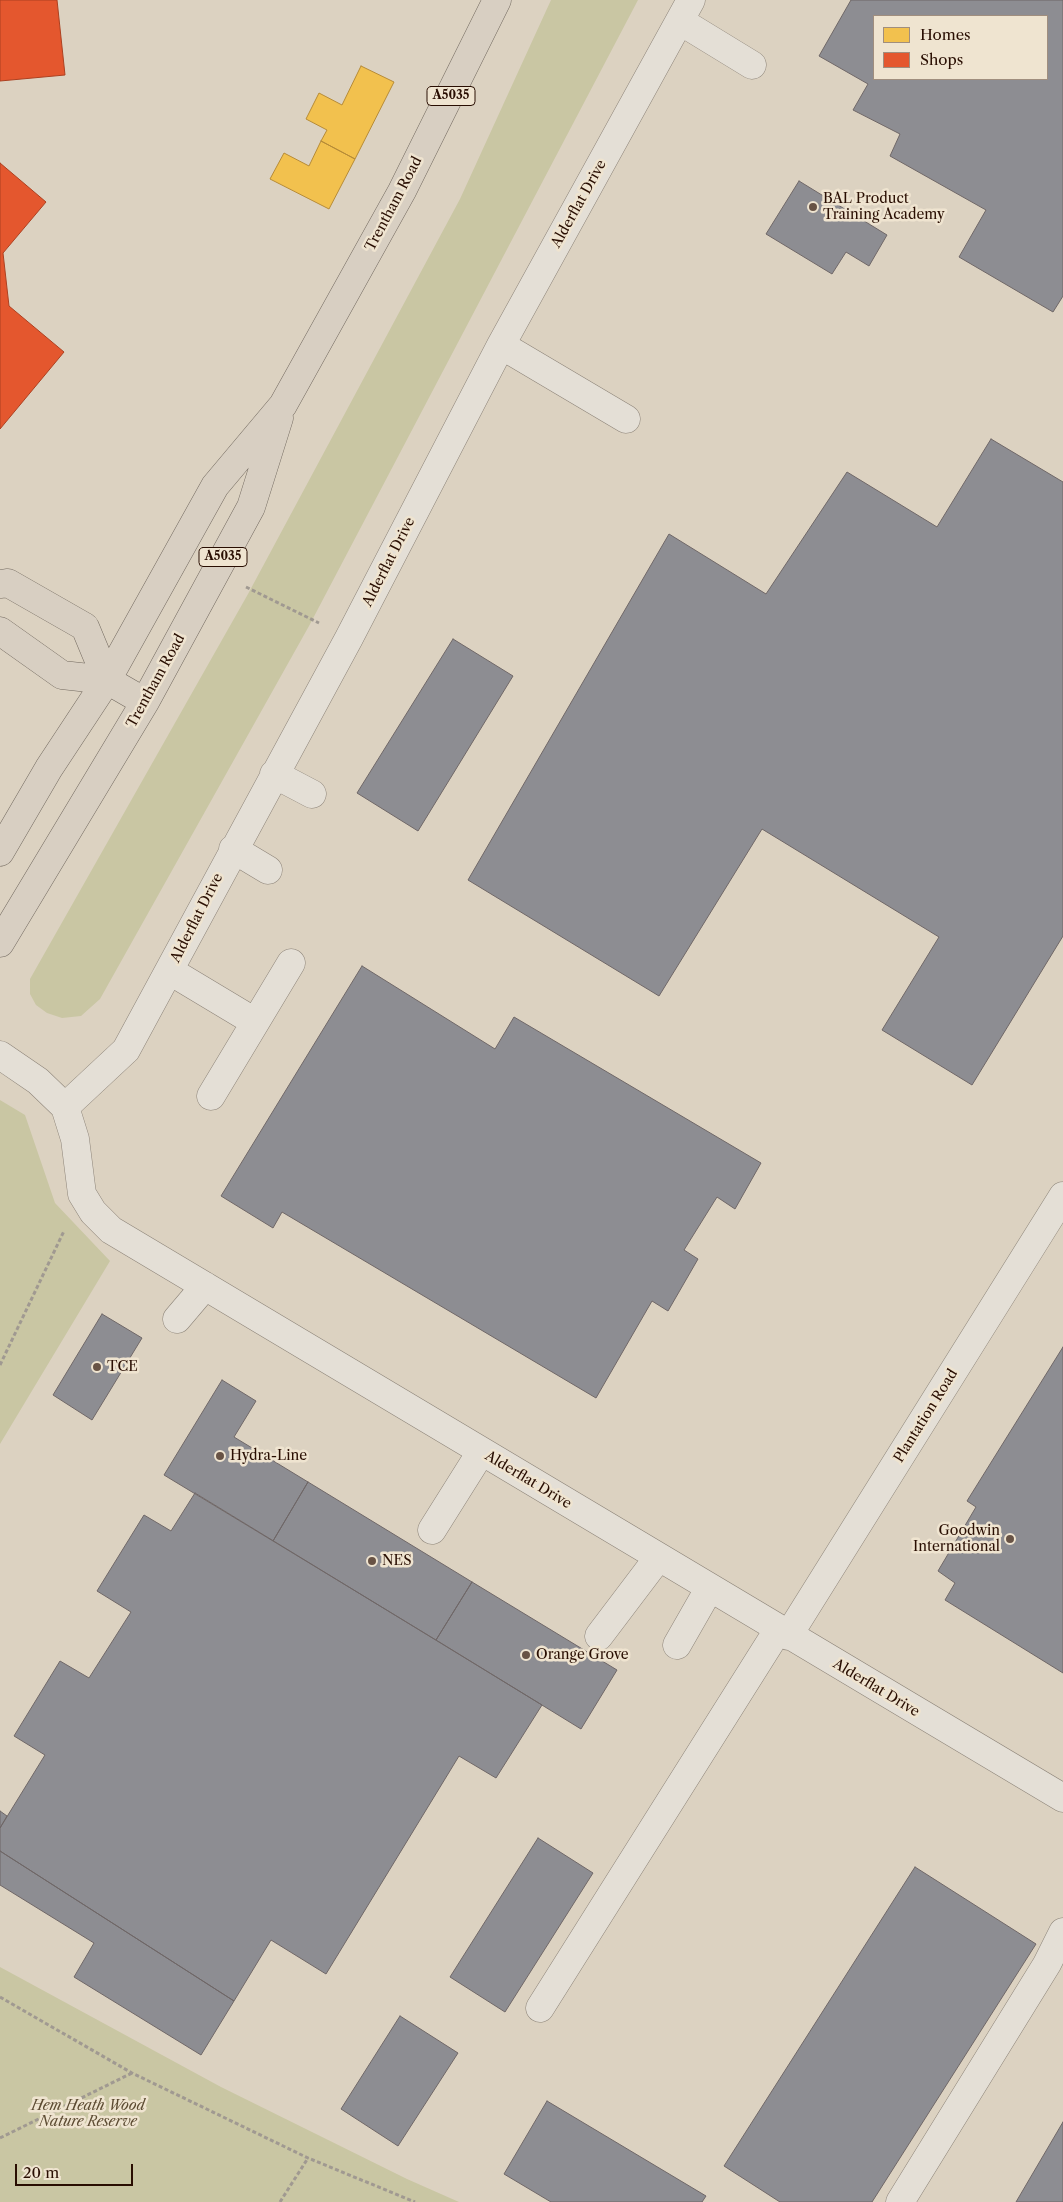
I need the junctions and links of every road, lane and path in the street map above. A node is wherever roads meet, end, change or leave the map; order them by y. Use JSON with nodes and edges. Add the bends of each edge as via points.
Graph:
{"nodes":[{"id":1,"x":497,"y":0,"type":"edge"},
{"id":2,"x":685,"y":11,"type":"edge"},
{"id":3,"x":752,"y":65,"type":"dead end"},
{"id":4,"x":501,"y":346,"type":"junction"},
{"id":5,"x":283,"y":405,"type":"junction"},
{"id":6,"x":626,"y":419,"type":"dead end"},
{"id":7,"x":0,"y":584,"type":"edge"},
{"id":8,"x":246,"y":587,"type":"dead end"},
{"id":9,"x":0,"y":631,"type":"edge"},
{"id":10,"x":349,"y":638,"type":"junction"},
{"id":11,"x":107,"y":680,"type":"junction"},
{"id":12,"x":145,"y":702,"type":"junction"},
{"id":13,"x":274,"y":774,"type":"junction"},
{"id":14,"x":312,"y":794,"type":"dead end"},
{"id":15,"x":233,"y":849,"type":"junction"},
{"id":16,"x":0,"y":852,"type":"edge"},
{"id":17,"x":268,"y":870,"type":"dead end"},
{"id":18,"x":0,"y":943,"type":"edge"},
{"id":19,"x":291,"y":963,"type":"dead end"},
{"id":20,"x":170,"y":971,"type":"junction"},
{"id":21,"x":255,"y":1022,"type":"junction"},
{"id":22,"x":0,"y":1056,"type":"edge"},
{"id":23,"x":211,"y":1096,"type":"dead end"},
{"id":24,"x":65,"y":1107,"type":"junction"},
{"id":25,"x":82,"y":1194,"type":"junction"},
{"id":26,"x":1063,"y":1196,"type":"edge"},
{"id":27,"x":205,"y":1286,"type":"junction"},
{"id":28,"x":177,"y":1319,"type":"dead end"},
{"id":29,"x":0,"y":1366,"type":"edge"},
{"id":30,"x":481,"y":1452,"type":"junction"},
{"id":31,"x":432,"y":1530,"type":"dead end"},
{"id":32,"x":658,"y":1558,"type":"junction"},
{"id":33,"x":709,"y":1589,"type":"junction"},
{"id":34,"x":783,"y":1633,"type":"junction"},
{"id":35,"x":600,"y":1636,"type":"dead end"},
{"id":36,"x":677,"y":1645,"type":"dead end"},
{"id":37,"x":1063,"y":1798,"type":"edge"},
{"id":38,"x":1063,"y":1932,"type":"edge"},
{"id":39,"x":0,"y":1997,"type":"edge"},
{"id":40,"x":540,"y":2008,"type":"dead end"},
{"id":41,"x":132,"y":2073,"type":"junction"},
{"id":42,"x":0,"y":2138,"type":"edge"},
{"id":43,"x":308,"y":2158,"type":"junction"},
{"id":44,"x":280,"y":2202,"type":"edge"},
{"id":45,"x":415,"y":2202,"type":"edge"},
{"id":46,"x":900,"y":2202,"type":"edge"}],
"edges":[{"from":1,"to":5,"type":"main road","name":"Trentham Road","number":"A5035","via":[[402,191]]},
{"from":2,"to":3,"type":"street"},
{"from":2,"to":4,"type":"street","name":"Alderflat Drive"},
{"from":4,"to":6,"type":"street"},
{"from":4,"to":10,"type":"street","name":"Alderflat Drive"},
{"from":5,"to":11,"type":"main road","name":"Trentham Road","number":"A5035","via":[[215,486]]},
{"from":5,"to":12,"type":"main road","name":"Trentham Road","number":"A5035","via":[[251,507]]},
{"from":7,"to":11,"type":"main road","via":[[8,583],[84,627]]},
{"from":8,"to":10,"type":"path"},
{"from":9,"to":11,"type":"main road","via":[[62,675]]},
{"from":10,"to":13,"type":"street","name":"Alderflat Drive"},
{"from":11,"to":12,"type":"main road"},
{"from":11,"to":16,"type":"main road","name":"Trentham Road","number":"A5035","via":[[49,768]]},
{"from":12,"to":18,"type":"main road","name":"Trentham Road","number":"A5035"},
{"from":13,"to":14,"type":"street"},
{"from":13,"to":15,"type":"street","name":"Alderflat Drive"},
{"from":15,"to":17,"type":"street"},
{"from":15,"to":20,"type":"street","name":"Alderflat Drive"},
{"from":19,"to":21,"type":"street"},
{"from":20,"to":21,"type":"street"},
{"from":20,"to":24,"type":"street","name":"Alderflat Drive","via":[[126,1050]]},
{"from":21,"to":23,"type":"street"},
{"from":22,"to":24,"type":"street","name":"Alderflat Drive","via":[[38,1081]]},
{"from":24,"to":25,"type":"street","name":"Alderflat Drive","via":[[75,1139]]},
{"from":25,"to":27,"type":"street","name":"Alderflat Drive","via":[[93,1212],[111,1230]]},
{"from":25,"to":29,"type":"path"},
{"from":26,"to":34,"type":"street","name":"Plantation Road"},
{"from":27,"to":28,"type":"street"},
{"from":27,"to":30,"type":"street","name":"Alderflat Drive"},
{"from":30,"to":31,"type":"street"},
{"from":30,"to":32,"type":"street","name":"Alderflat Drive"},
{"from":32,"to":33,"type":"street","name":"Alderflat Drive"},
{"from":32,"to":35,"type":"street"},
{"from":33,"to":34,"type":"street","name":"Alderflat Drive"},
{"from":33,"to":36,"type":"street"},
{"from":34,"to":37,"type":"street","name":"Alderflat Drive"},
{"from":34,"to":40,"type":"street","name":"Plantation Road"},
{"from":38,"to":46,"type":"street","via":[[1047,1964]]},
{"from":39,"to":41,"type":"path"},
{"from":41,"to":42,"type":"path"},
{"from":41,"to":43,"type":"path"},
{"from":43,"to":44,"type":"path"},
{"from":43,"to":45,"type":"path"}]}
